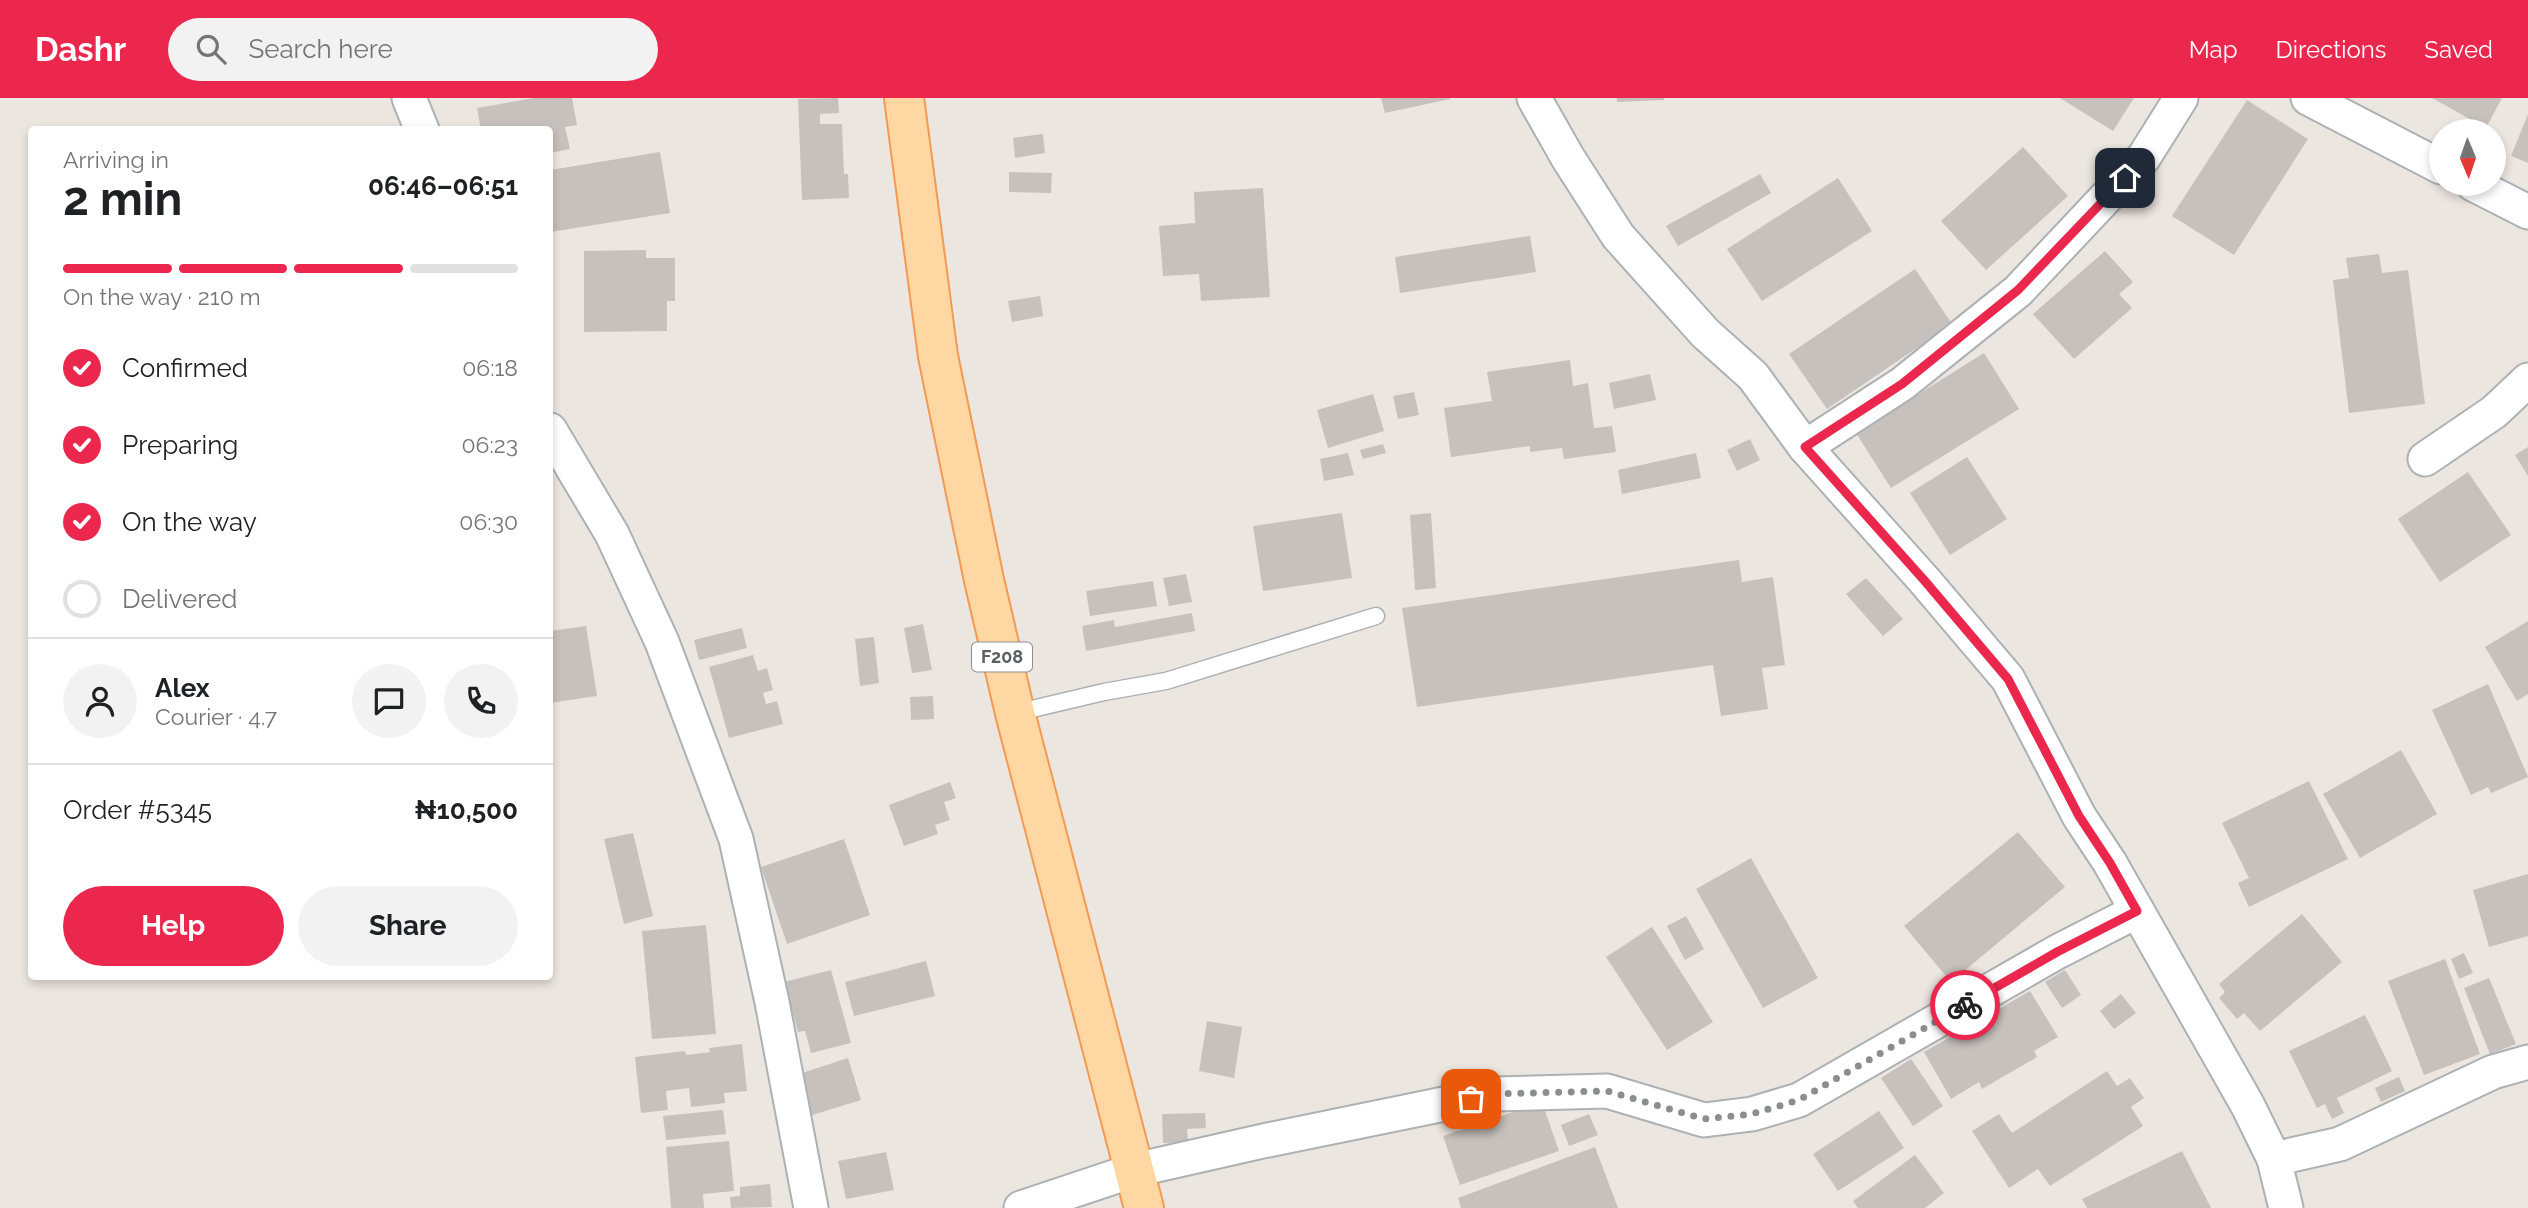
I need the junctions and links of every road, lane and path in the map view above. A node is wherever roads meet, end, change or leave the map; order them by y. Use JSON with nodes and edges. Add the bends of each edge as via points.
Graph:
{"nodes":[{"id":1,"x":408,"y":98,"type":"edge"},
{"id":2,"x":904,"y":98,"type":"edge"},
{"id":3,"x":1534,"y":98,"type":"edge"},
{"id":4,"x":2181,"y":98,"type":"edge"},
{"id":5,"x":2308,"y":98,"type":"edge"},
{"id":6,"x":420,"y":126,"type":"edge"},
{"id":7,"x":2429,"y":161,"type":"edge"},
{"id":8,"x":2497,"y":196,"type":"edge"},
{"id":9,"x":2528,"y":212,"type":"edge"},
{"id":10,"x":2528,"y":380,"type":"edge"},
{"id":11,"x":553,"y":435,"type":"edge"},
{"id":12,"x":1805,"y":447,"type":"junction"},
{"id":13,"x":2426,"y":459,"type":"dead end"},
{"id":14,"x":1377,"y":616,"type":"dead end"},
{"id":15,"x":1015,"y":713,"type":"junction"},
{"id":16,"x":2137,"y":911,"type":"junction"},
{"id":17,"x":2528,"y":1062,"type":"edge"},
{"id":18,"x":2274,"y":1159,"type":"junction"},
{"id":19,"x":1135,"y":1170,"type":"junction"},
{"id":20,"x":811,"y":1208,"type":"edge"},
{"id":21,"x":1021,"y":1208,"type":"edge"},
{"id":22,"x":1144,"y":1208,"type":"edge"},
{"id":23,"x":2286,"y":1208,"type":"edge"}],
"edges":[{"from":1,"to":6,"type":"street"},
{"from":2,"to":15,"type":"main road","number":"F208","via":[[938,356]]},
{"from":3,"to":12,"type":"street","via":[[1619,236],[1705,333],[1753,376]]},
{"from":4,"to":12,"type":"street","via":[[2144,157],[2018,290],[1902,384]]},
{"from":5,"to":7,"type":"street"},
{"from":8,"to":9,"type":"street"},
{"from":10,"to":13,"type":"street","via":[[2494,412]]},
{"from":11,"to":20,"type":"street","via":[[612,534],[662,642],[736,839]]},
{"from":12,"to":16,"type":"street","via":[[2008,679],[2079,816]]},
{"from":14,"to":15,"type":"lane","via":[[1166,681]]},
{"from":15,"to":19,"type":"main road","number":"F208"},
{"from":16,"to":18,"type":"street"},
{"from":16,"to":19,"type":"street","via":[[1799,1100],[1752,1114],[1704,1119],[1607,1091],[1493,1094]]},
{"from":17,"to":18,"type":"street","via":[[2493,1072],[2340,1144]]},
{"from":18,"to":23,"type":"street"},
{"from":19,"to":21,"type":"street"},
{"from":19,"to":22,"type":"main road","number":"F208"}]}
